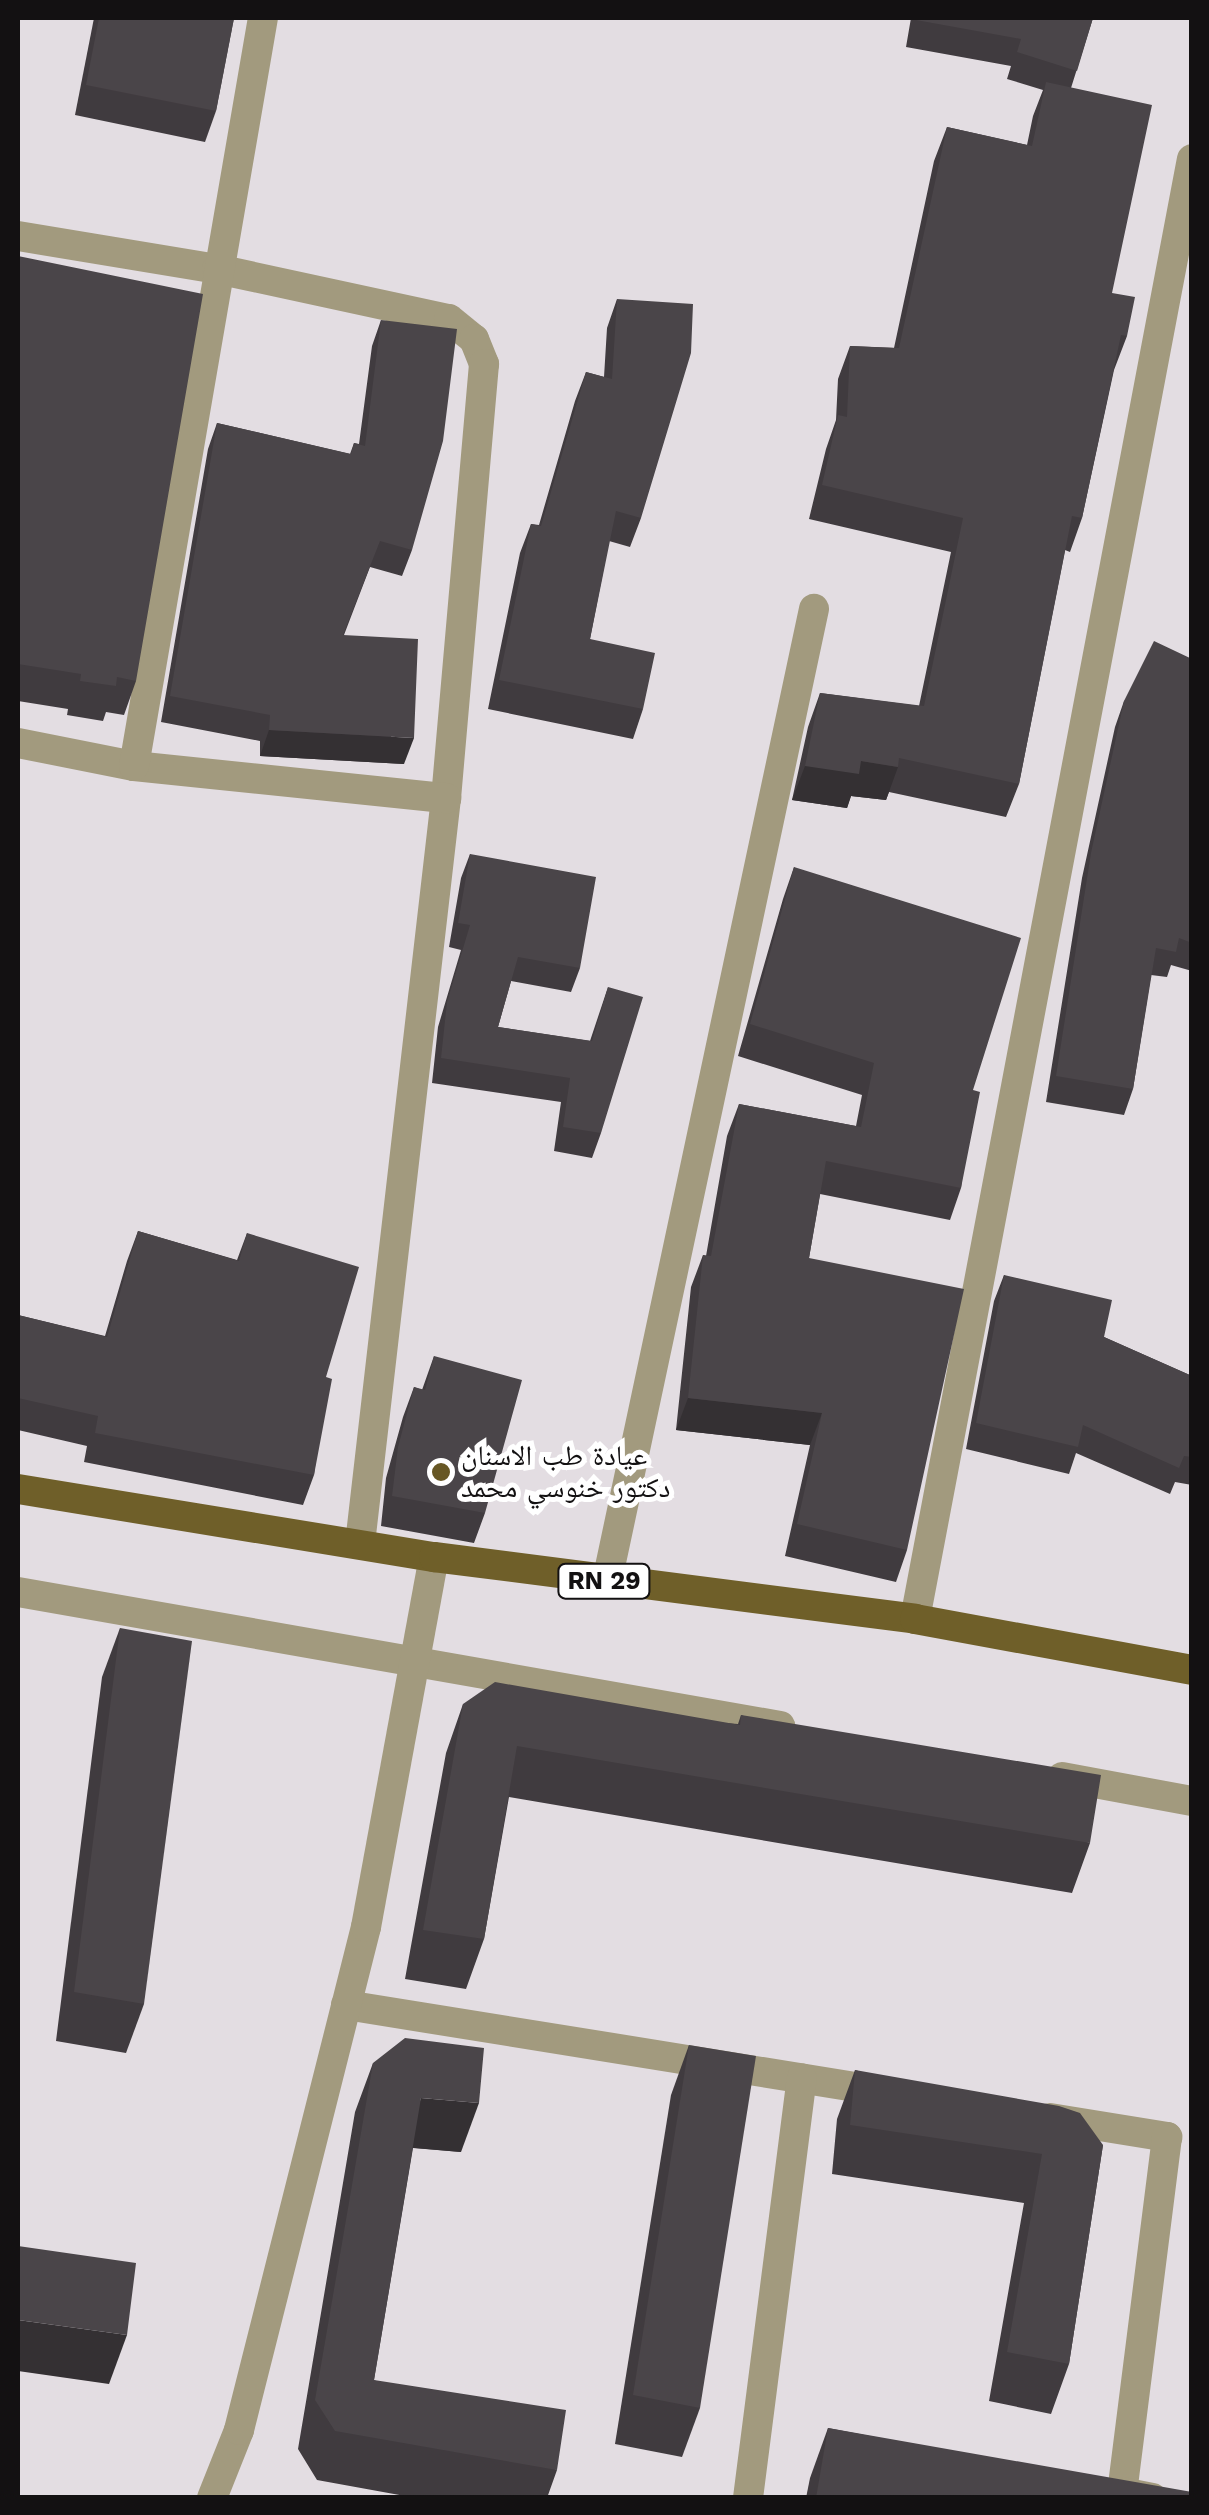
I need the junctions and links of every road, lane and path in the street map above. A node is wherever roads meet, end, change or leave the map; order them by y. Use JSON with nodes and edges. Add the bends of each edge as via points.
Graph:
{"nodes":[{"id":1,"x":263,"y":18,"type":"edge"},
{"id":2,"x":1192,"y":159,"type":"edge"},
{"id":3,"x":18,"y":236,"type":"edge"},
{"id":4,"x":216,"y":269,"type":"junction"},
{"id":5,"x":814,"y":609,"type":"dead end"},
{"id":6,"x":18,"y":743,"type":"edge"},
{"id":7,"x":134,"y":766,"type":"junction"},
{"id":8,"x":446,"y":798,"type":"junction"},
{"id":9,"x":18,"y":1489,"type":"edge"},
{"id":10,"x":360,"y":1544,"type":"junction"},
{"id":11,"x":434,"y":1557,"type":"junction"},
{"id":12,"x":607,"y":1581,"type":"junction"},
{"id":13,"x":18,"y":1592,"type":"edge"},
{"id":14,"x":915,"y":1619,"type":"junction"},
{"id":15,"x":415,"y":1660,"type":"junction"},
{"id":16,"x":1192,"y":1670,"type":"edge"},
{"id":17,"x":803,"y":1730,"type":"edge"},
{"id":18,"x":1036,"y":1772,"type":"edge"},
{"id":19,"x":1192,"y":1800,"type":"edge"},
{"id":20,"x":346,"y":2005,"type":"junction"},
{"id":21,"x":802,"y":2078,"type":"junction"},
{"id":22,"x":917,"y":2097,"type":"edge"},
{"id":23,"x":1013,"y":2112,"type":"edge"},
{"id":24,"x":212,"y":2498,"type":"edge"},
{"id":25,"x":748,"y":2498,"type":"edge"},
{"id":26,"x":1152,"y":2498,"type":"edge"}],
"edges":[{"from":1,"to":4,"type":"street"},
{"from":2,"to":14,"type":"street"},
{"from":3,"to":4,"type":"street"},
{"from":4,"to":7,"type":"street"},
{"from":4,"to":8,"type":"street","via":[[449,319],[474,338],[484,364]]},
{"from":5,"to":12,"type":"street"},
{"from":6,"to":7,"type":"street"},
{"from":7,"to":8,"type":"street"},
{"from":8,"to":10,"type":"street"},
{"from":9,"to":10,"type":"main road","number":"RN 29"},
{"from":10,"to":11,"type":"main road","number":"RN 29"},
{"from":11,"to":12,"type":"main road","number":"RN 29"},
{"from":11,"to":15,"type":"street"},
{"from":12,"to":14,"type":"main road","number":"RN 29"},
{"from":13,"to":15,"type":"street"},
{"from":14,"to":16,"type":"main road","number":"RN 29"},
{"from":15,"to":17,"type":"street"},
{"from":15,"to":20,"type":"street"},
{"from":18,"to":19,"type":"street"},
{"from":20,"to":21,"type":"street"},
{"from":20,"to":24,"type":"street","via":[[238,2430]]},
{"from":21,"to":22,"type":"street"},
{"from":21,"to":25,"type":"street"},
{"from":23,"to":26,"type":"street","via":[[1166,2137],[1122,2492]]}]}
